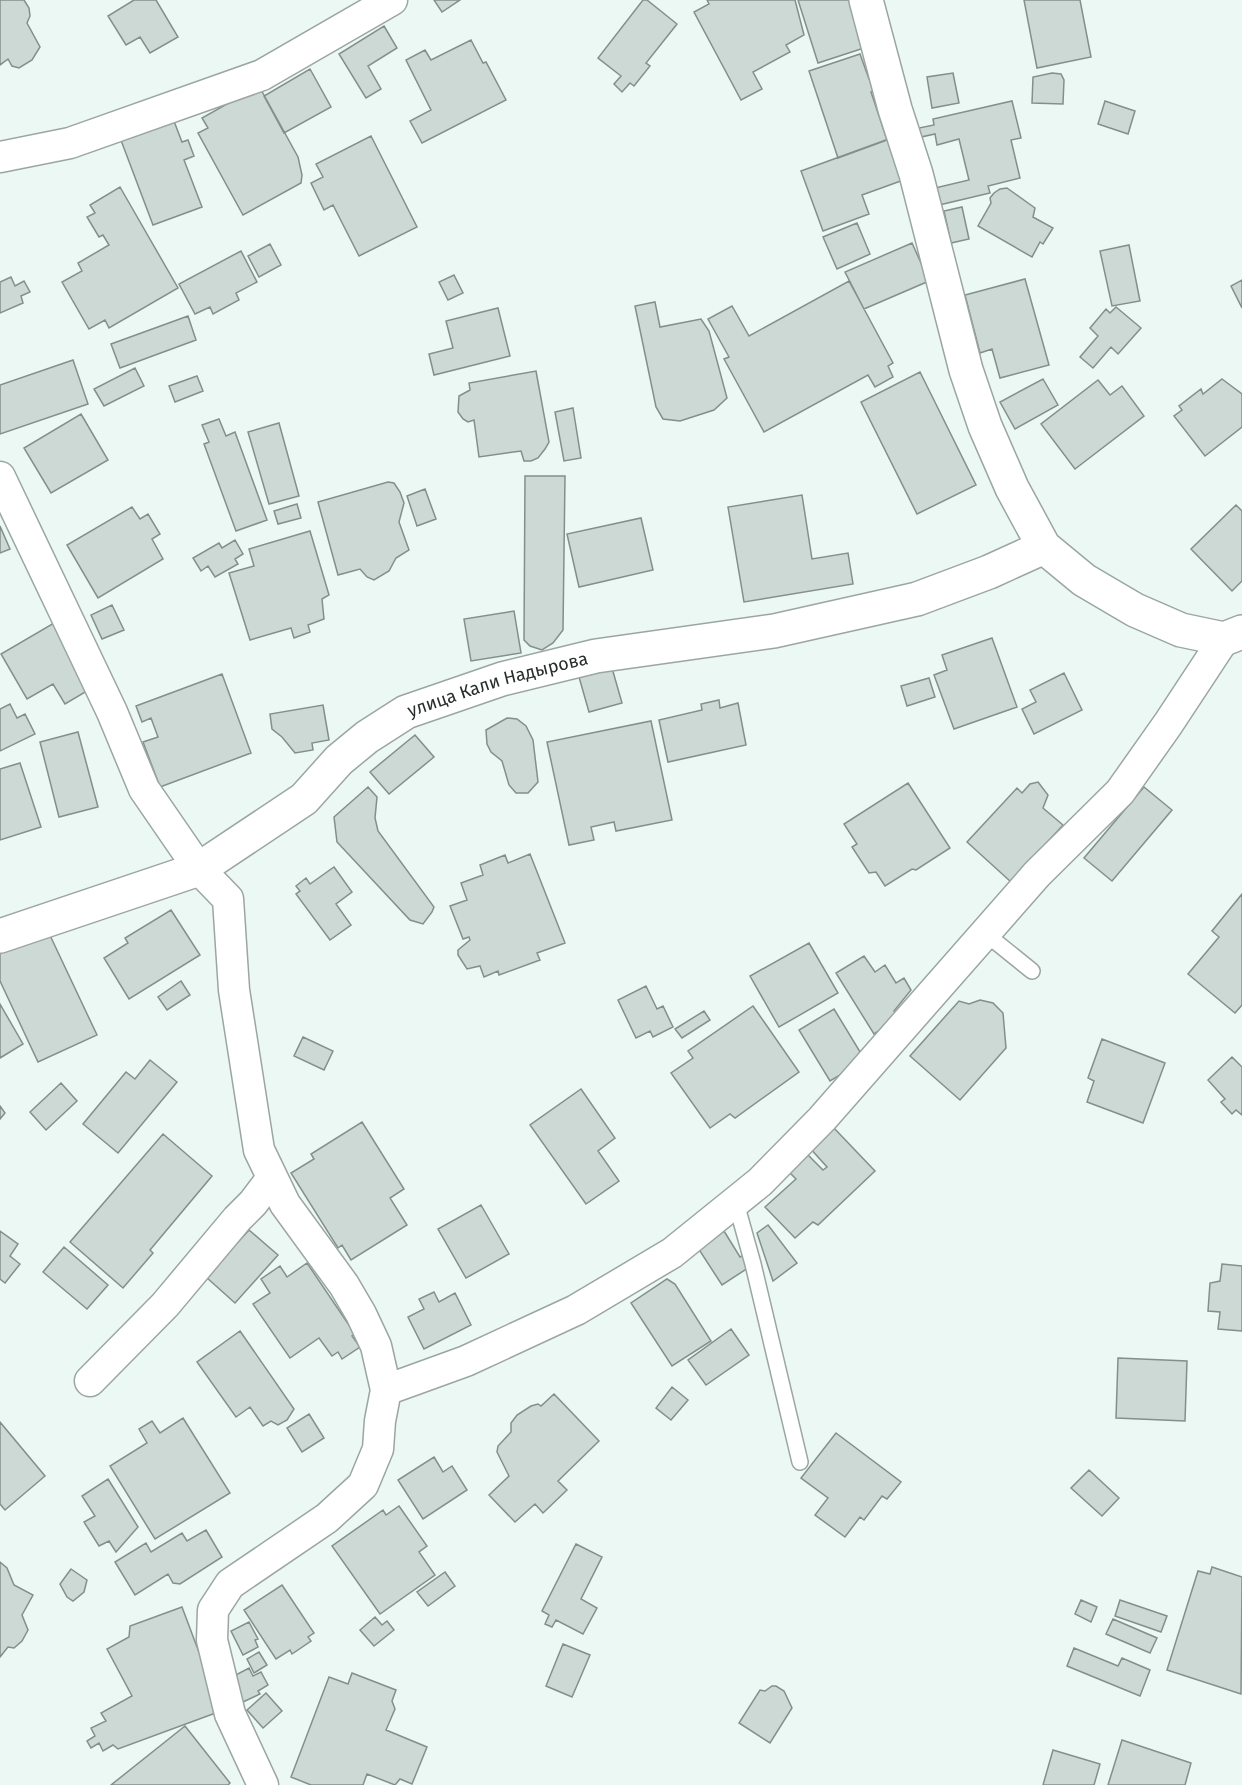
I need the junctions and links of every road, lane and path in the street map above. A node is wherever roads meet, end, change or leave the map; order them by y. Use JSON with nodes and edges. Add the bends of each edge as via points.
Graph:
{"nodes":[{"id":1,"x":393,"y":0,"type":"edge"},
{"id":2,"x":866,"y":0,"type":"edge"},
{"id":3,"x":0,"y":157,"type":"edge"},
{"id":4,"x":0,"y":477,"type":"edge"},
{"id":5,"x":1044,"y":548,"type":"junction"},
{"id":6,"x":1233,"y":635,"type":"edge"},
{"id":7,"x":199,"y":869,"type":"junction"},
{"id":8,"x":986,"y":933,"type":"junction"},
{"id":9,"x":0,"y":936,"type":"edge"},
{"id":10,"x":1032,"y":971,"type":"dead end"},
{"id":11,"x":272,"y":1178,"type":"junction"},
{"id":12,"x":736,"y":1203,"type":"junction"},
{"id":13,"x":90,"y":1381,"type":"dead end"},
{"id":14,"x":386,"y":1390,"type":"junction"},
{"id":15,"x":800,"y":1462,"type":"dead end"},
{"id":16,"x":263,"y":1785,"type":"edge"}],
"edges":[{"from":1,"to":3,"type":"street","via":[[262,75],[70,143]]},
{"from":2,"to":5,"type":"street","via":[[894,109],[925,205],[966,370],[1012,488]]},
{"from":4,"to":7,"type":"street","via":[[112,712],[144,789]]},
{"from":5,"to":6,"type":"street","via":[[1084,580],[1135,610],[1181,630]]},
{"from":5,"to":7,"type":"street","name":"улица Кали Надырова","via":[[917,599],[774,631],[596,656],[502,679],[406,712],[339,760],[304,799]]},
{"from":6,"to":8,"type":"street","via":[[1120,792],[1037,874]]},
{"from":7,"to":9,"type":"street","name":"улица Кали Надырова"},
{"from":7,"to":11,"type":"street","via":[[228,899],[234,990],[259,1150]]},
{"from":8,"to":10,"type":"lane"},
{"from":8,"to":12,"type":"street","via":[[822,1119]]},
{"from":11,"to":13,"type":"street","via":[[165,1305]]},
{"from":11,"to":14,"type":"street","via":[[285,1204],[361,1314],[376,1346]]},
{"from":12,"to":14,"type":"street","via":[[672,1253],[576,1310],[466,1361]]},
{"from":12,"to":15,"type":"lane"},
{"from":14,"to":16,"type":"street","via":[[378,1449],[363,1485],[327,1518],[230,1584],[213,1610],[212,1640],[230,1714]]}]}
